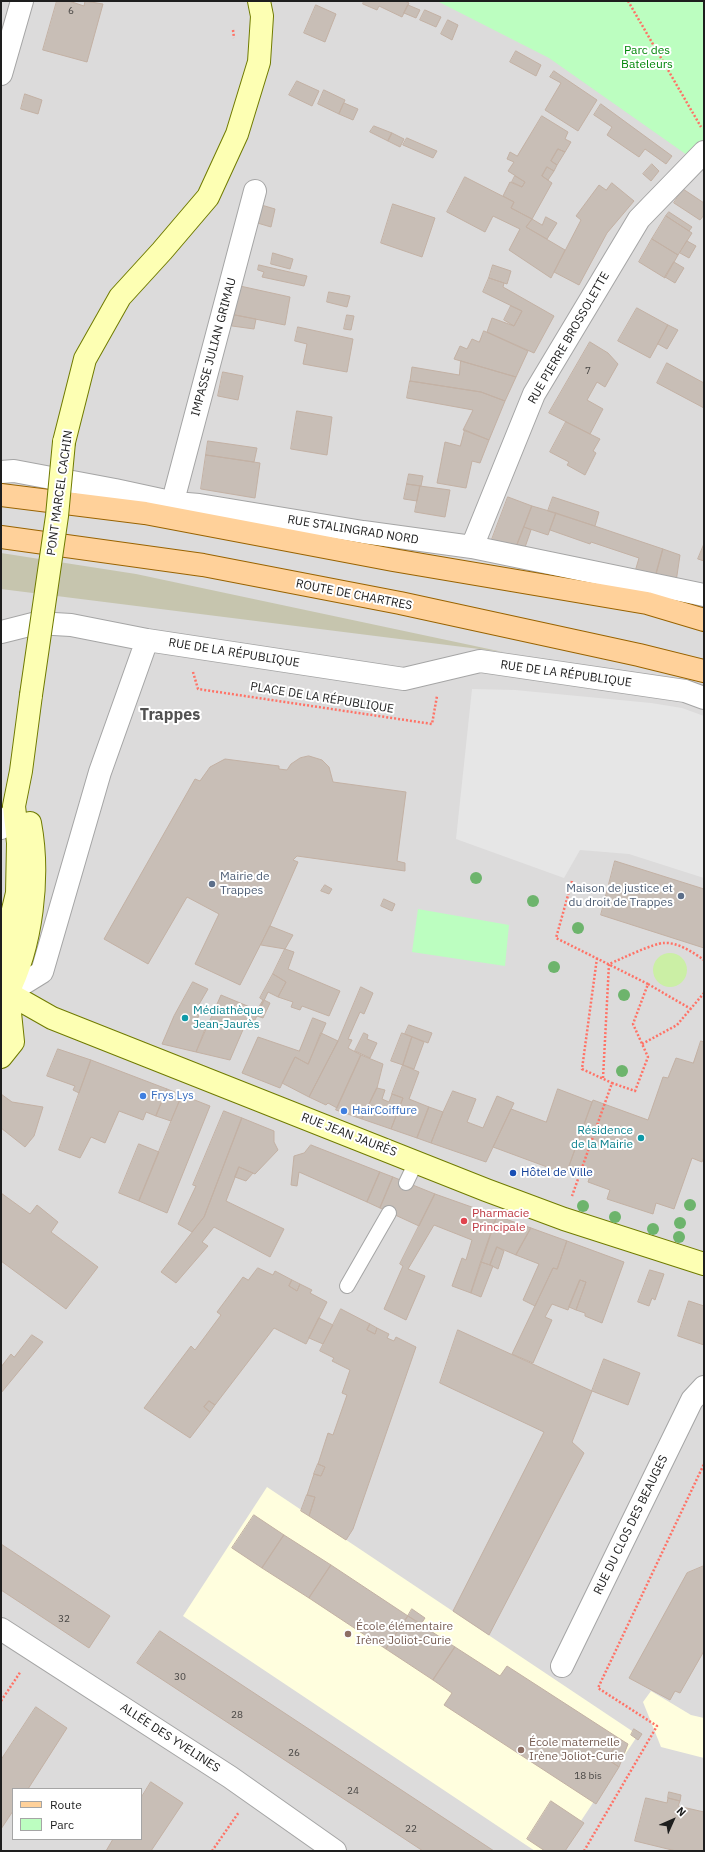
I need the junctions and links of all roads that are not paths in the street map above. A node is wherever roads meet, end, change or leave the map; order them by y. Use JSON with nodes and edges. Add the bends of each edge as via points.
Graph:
{"nodes":[{"id":1,"x":22,"y":1,"type":"edge"},
{"id":2,"x":259,"y":1,"type":"edge"},
{"id":3,"x":1,"y":74,"type":"edge"},
{"id":4,"x":704,"y":152,"type":"edge"},
{"id":5,"x":256,"y":191,"type":"dead end"},
{"id":6,"x":1,"y":472,"type":"edge"},
{"id":7,"x":1,"y":495,"type":"edge"},
{"id":8,"x":174,"y":503,"type":"junction"},
{"id":9,"x":1,"y":537,"type":"edge"},
{"id":10,"x":472,"y":547,"type":"junction"},
{"id":11,"x":704,"y":595,"type":"edge"},
{"id":12,"x":704,"y":620,"type":"edge"},
{"id":13,"x":1,"y":632,"type":"edge"},
{"id":14,"x":147,"y":640,"type":"junction"},
{"id":15,"x":704,"y":671,"type":"edge"},
{"id":16,"x":704,"y":698,"type":"edge"},
{"id":17,"x":21,"y":771,"type":"junction"},
{"id":18,"x":14,"y":811,"type":"junction"},
{"id":19,"x":1,"y":828,"type":"edge"},
{"id":20,"x":8,"y":916,"type":"edge"},
{"id":21,"x":3,"y":996,"type":"edge"},
{"id":22,"x":1,"y":1057,"type":"edge"},
{"id":23,"x":416,"y":1162,"type":"junction"},
{"id":24,"x":406,"y":1183,"type":"dead end"},
{"id":25,"x":389,"y":1213,"type":"dead end"},
{"id":26,"x":704,"y":1264,"type":"edge"},
{"id":27,"x":347,"y":1286,"type":"dead end"},
{"id":28,"x":704,"y":1387,"type":"edge"},
{"id":29,"x":1,"y":1629,"type":"edge"},
{"id":30,"x":562,"y":1666,"type":"dead end"},
{"id":31,"x":336,"y":1851,"type":"edge"}],
"edges":[{"from":1,"to":3,"type":"street"},
{"from":2,"to":17,"type":"main road","name":"PONT MARCEL CACHIN","bridge":true,"via":[[262,16],[256,74],[237,134],[208,196],[120,297],[85,358],[64,442],[57,516]]},
{"from":4,"to":10,"type":"street","name":"RUE PIERRE BROSSOLETTE","via":[[639,219],[538,387]]},
{"from":5,"to":8,"type":"street","name":"IMPASSE JULIAN GRIMAU"},
{"from":6,"to":8,"type":"street","name":"RUE STALINGRAD NORD","via":[[14,471]]},
{"from":7,"to":12,"type":"main road","via":[[145,513],[401,561],[647,603]]},
{"from":8,"to":10,"type":"street","name":"RUE STALINGRAD NORD"},
{"from":9,"to":15,"type":"main road","name":"ROUTE DE CHARTRES","via":[[203,565],[400,603]]},
{"from":10,"to":11,"type":"street","name":"RUE STALINGRAD NORD"},
{"from":13,"to":14,"type":"street","name":"RUE DE LA RÉPUBLIQUE","via":[[37,623],[71,625]]},
{"from":14,"to":16,"type":"street","name":"RUE DE LA RÉPUBLIQUE","via":[[404,679],[480,661],[685,691]]},
{"from":14,"to":21,"type":"street","via":[[100,772],[42,972]]},
{"from":17,"to":18,"type":"main road"},
{"from":17,"to":21,"type":"main road","via":[[33,840],[34,897],[22,957]]},
{"from":18,"to":19,"type":"street"},
{"from":18,"to":20,"type":"main road","via":[[18,842],[17,893]]},
{"from":20,"to":21,"type":"main road","via":[[1,960]]},
{"from":21,"to":22,"type":"main road","via":[[13,1042]]},
{"from":21,"to":23,"type":"main road","name":"RUE JEAN JAURÈS","via":[[57,1020]]},
{"from":23,"to":24,"type":"lane"},
{"from":23,"to":26,"type":"main road","name":"RUE JEAN JAURÈS","via":[[564,1219]]},
{"from":25,"to":27,"type":"lane"},
{"from":28,"to":30,"type":"street","name":"RUE DU CLOS DES BEAUGES","via":[[692,1400]]},
{"from":29,"to":31,"type":"street","name":"ALLÉE DES YVELINES","via":[[253,1792]]}]}
